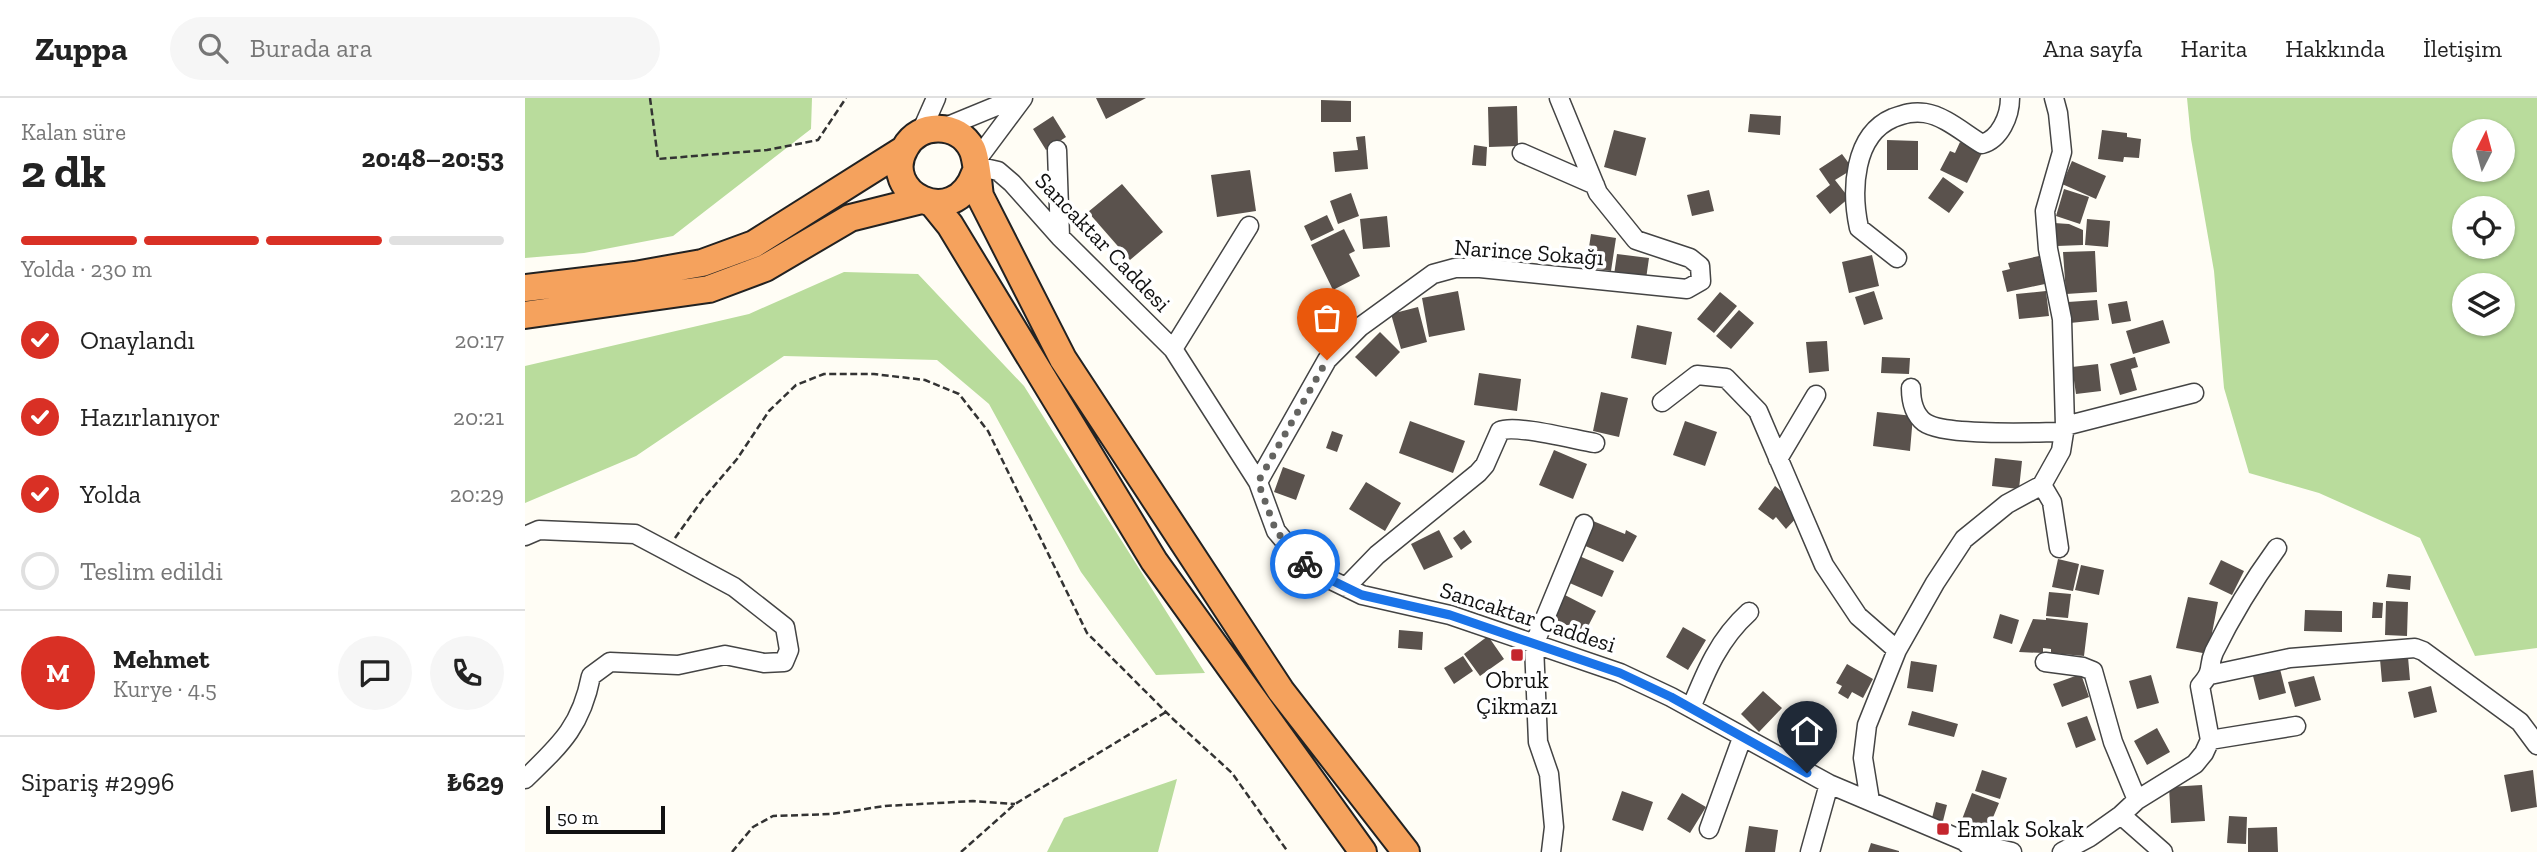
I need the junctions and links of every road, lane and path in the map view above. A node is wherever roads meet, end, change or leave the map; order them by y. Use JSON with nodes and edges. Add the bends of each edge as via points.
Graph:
{"nodes":[{"id":1,"x":650,"y":98,"type":"edge"},
{"id":2,"x":846,"y":98,"type":"edge"},
{"id":3,"x":1016,"y":98,"type":"edge"},
{"id":4,"x":1023,"y":98,"type":"edge"},
{"id":5,"x":1559,"y":98,"type":"edge"},
{"id":6,"x":2010,"y":98,"type":"edge"},
{"id":7,"x":2053,"y":98,"type":"edge"},
{"id":8,"x":926,"y":119,"type":"edge"},
{"id":9,"x":1057,"y":150,"type":"dead end"},
{"id":10,"x":1522,"y":153,"type":"dead end"},
{"id":11,"x":976,"y":167,"type":"junction"},
{"id":12,"x":1595,"y":185,"type":"junction"},
{"id":13,"x":927,"y":202,"type":"junction"},
{"id":14,"x":1249,"y":226,"type":"dead end"},
{"id":15,"x":1061,"y":237,"type":"junction"},
{"id":16,"x":1897,"y":258,"type":"dead end"},
{"id":17,"x":525,"y":285,"type":"edge"},
{"id":18,"x":525,"y":315,"type":"edge"},
{"id":19,"x":1173,"y":349,"type":"junction"},
{"id":20,"x":1910,"y":388,"type":"dead end"},
{"id":21,"x":2194,"y":393,"type":"dead end"},
{"id":22,"x":1816,"y":395,"type":"dead end"},
{"id":23,"x":1662,"y":402,"type":"dead end"},
{"id":24,"x":2065,"y":429,"type":"junction"},
{"id":25,"x":1595,"y":443,"type":"dead end"},
{"id":26,"x":1778,"y":459,"type":"junction"},
{"id":27,"x":1258,"y":482,"type":"junction"},
{"id":28,"x":2042,"y":485,"type":"junction"},
{"id":29,"x":1584,"y":524,"type":"dead end"},
{"id":30,"x":525,"y":536,"type":"edge"},
{"id":31,"x":2059,"y":548,"type":"dead end"},
{"id":32,"x":2277,"y":548,"type":"dead end"},
{"id":33,"x":667,"y":551,"type":"junction"},
{"id":34,"x":1346,"y":587,"type":"junction"},
{"id":35,"x":1749,"y":612,"type":"dead end"},
{"id":36,"x":1534,"y":645,"type":"junction"},
{"id":37,"x":1897,"y":650,"type":"junction"},
{"id":38,"x":2045,"y":662,"type":"dead end"},
{"id":39,"x":2210,"y":675,"type":"junction"},
{"id":40,"x":1691,"y":708,"type":"junction"},
{"id":41,"x":1166,"y":712,"type":"junction"},
{"id":42,"x":2296,"y":726,"type":"dead end"},
{"id":43,"x":1742,"y":738,"type":"junction"},
{"id":44,"x":2210,"y":740,"type":"junction"},
{"id":45,"x":2537,"y":745,"type":"edge"},
{"id":46,"x":525,"y":779,"type":"edge"},
{"id":47,"x":1829,"y":784,"type":"junction"},
{"id":48,"x":2137,"y":800,"type":"junction"},
{"id":49,"x":1870,"y":802,"type":"junction"},
{"id":50,"x":1015,"y":804,"type":"junction"},
{"id":51,"x":2121,"y":815,"type":"junction"},
{"id":52,"x":1709,"y":829,"type":"dead end"},
{"id":53,"x":1970,"y":847,"type":"edge"},
{"id":54,"x":732,"y":852,"type":"edge"},
{"id":55,"x":961,"y":852,"type":"edge"},
{"id":56,"x":1288,"y":852,"type":"edge"},
{"id":57,"x":1363,"y":852,"type":"edge"},
{"id":58,"x":1406,"y":852,"type":"edge"},
{"id":59,"x":1551,"y":852,"type":"edge"},
{"id":60,"x":1810,"y":852,"type":"edge"},
{"id":61,"x":2012,"y":852,"type":"edge"},
{"id":62,"x":2063,"y":852,"type":"edge"},
{"id":63,"x":2163,"y":852,"type":"edge"}],
"edges":[{"from":1,"to":2,"type":"path","via":[[658,159],[767,150],[818,140]]},
{"from":3,"to":8,"type":"street"},
{"from":4,"to":11,"type":"street"},
{"from":5,"to":12,"type":"street","name":"Narince Sokağı"},
{"from":6,"to":16,"type":"street","via":[[2005,121],[1990,142],[1982,144],[1933,115],[1909,112],[1875,129],[1863,145],[1857,174],[1859,228]]},
{"from":7,"to":24,"type":"street","via":[[2062,152],[2045,211],[2062,319]]},
{"from":8,"to":11,"type":"highway","via":[[965,139]]},
{"from":8,"to":13,"type":"highway","via":[[900,161],[900,173],[912,194]]},
{"from":8,"to":17,"type":"highway","via":[[754,244],[702,263],[635,275]]},
{"from":9,"to":15,"type":"street"},
{"from":10,"to":12,"type":"street"},
{"from":11,"to":13,"type":"highway","via":[[965,193],[944,204]]},
{"from":11,"to":15,"type":"street","name":"Sancaktar Caddesi","via":[[998,171]]},
{"from":11,"to":58,"type":"highway","via":[[981,196],[1063,359],[1280,691]]},
{"from":12,"to":27,"type":"street","name":"Narince Sokağı","via":[[1636,240],[1690,258],[1700,266],[1701,281],[1687,289],[1480,268],[1433,274],[1360,327],[1327,360]]},
{"from":13,"to":18,"type":"highway","via":[[850,218],[765,268],[709,289]]},
{"from":13,"to":57,"type":"highway","via":[[950,225],[1154,561]]},
{"from":14,"to":19,"type":"street"},
{"from":15,"to":19,"type":"street","name":"Sancaktar Caddesi"},
{"from":19,"to":27,"type":"street","name":"Sancaktar Caddesi"},
{"from":20,"to":24,"type":"street","via":[[1911,403],[1924,422],[1941,428],[2011,433]]},
{"from":21,"to":24,"type":"street"},
{"from":22,"to":26,"type":"street"},
{"from":23,"to":26,"type":"street","via":[[1697,375],[1726,378],[1758,411]]},
{"from":24,"to":28,"type":"street","via":[[2061,452]]},
{"from":25,"to":34,"type":"street","via":[[1505,428],[1478,473],[1377,555]]},
{"from":26,"to":37,"type":"street","via":[[1824,565],[1858,616]]},
{"from":27,"to":34,"type":"street","name":"Sancaktar Caddesi","via":[[1276,531],[1304,564]]},
{"from":28,"to":31,"type":"street","via":[[2052,502]]},
{"from":28,"to":37,"type":"street","via":[[2007,504],[1965,539]]},
{"from":29,"to":36,"type":"street"},
{"from":30,"to":33,"type":"street","via":[[539,530],[635,534]]},
{"from":32,"to":39,"type":"street","via":[[2248,588],[2212,656]]},
{"from":33,"to":41,"type":"path","via":[[769,411],[796,385],[824,374],[925,380],[959,394],[988,431],[1087,633]]},
{"from":33,"to":46,"type":"street","via":[[734,587],[785,626],[789,650],[784,662],[725,655],[678,665],[610,662],[591,676],[587,699],[565,740]]},
{"from":34,"to":36,"type":"street","name":"Sancaktar Caddesi","via":[[1362,595],[1450,615]]},
{"from":35,"to":40,"type":"street","via":[[1709,662]]},
{"from":36,"to":40,"type":"street","name":"Sancaktar Caddesi","via":[[1620,673]]},
{"from":36,"to":59,"type":"street","via":[[1538,742],[1552,801]]},
{"from":37,"to":49,"type":"street","via":[[1867,725],[1863,758]]},
{"from":38,"to":48,"type":"street","via":[[2093,671],[2113,742]]},
{"from":39,"to":44,"type":"street","via":[[2200,686]]},
{"from":39,"to":45,"type":"street","via":[[2290,658],[2415,648],[2521,722]]},
{"from":40,"to":43,"type":"street","name":"Sancaktar Caddesi"},
{"from":41,"to":50,"type":"path"},
{"from":41,"to":56,"type":"path","via":[[1232,773]]},
{"from":42,"to":44,"type":"street"},
{"from":43,"to":47,"type":"street","name":"Sancaktar Caddesi"},
{"from":43,"to":52,"type":"street"},
{"from":44,"to":48,"type":"street","via":[[2195,764]]},
{"from":47,"to":49,"type":"street","name":"Sancaktar Caddesi"},
{"from":47,"to":60,"type":"street"},
{"from":48,"to":51,"type":"street"},
{"from":49,"to":53,"type":"street","name":"Sancaktar Caddesi"},
{"from":50,"to":54,"type":"path","via":[[973,801],[773,816],[753,827]]},
{"from":50,"to":55,"type":"path"},
{"from":51,"to":62,"type":"street"},
{"from":51,"to":63,"type":"street"},
{"from":53,"to":61,"type":"street","name":"Sancaktar Caddesi"}]}
